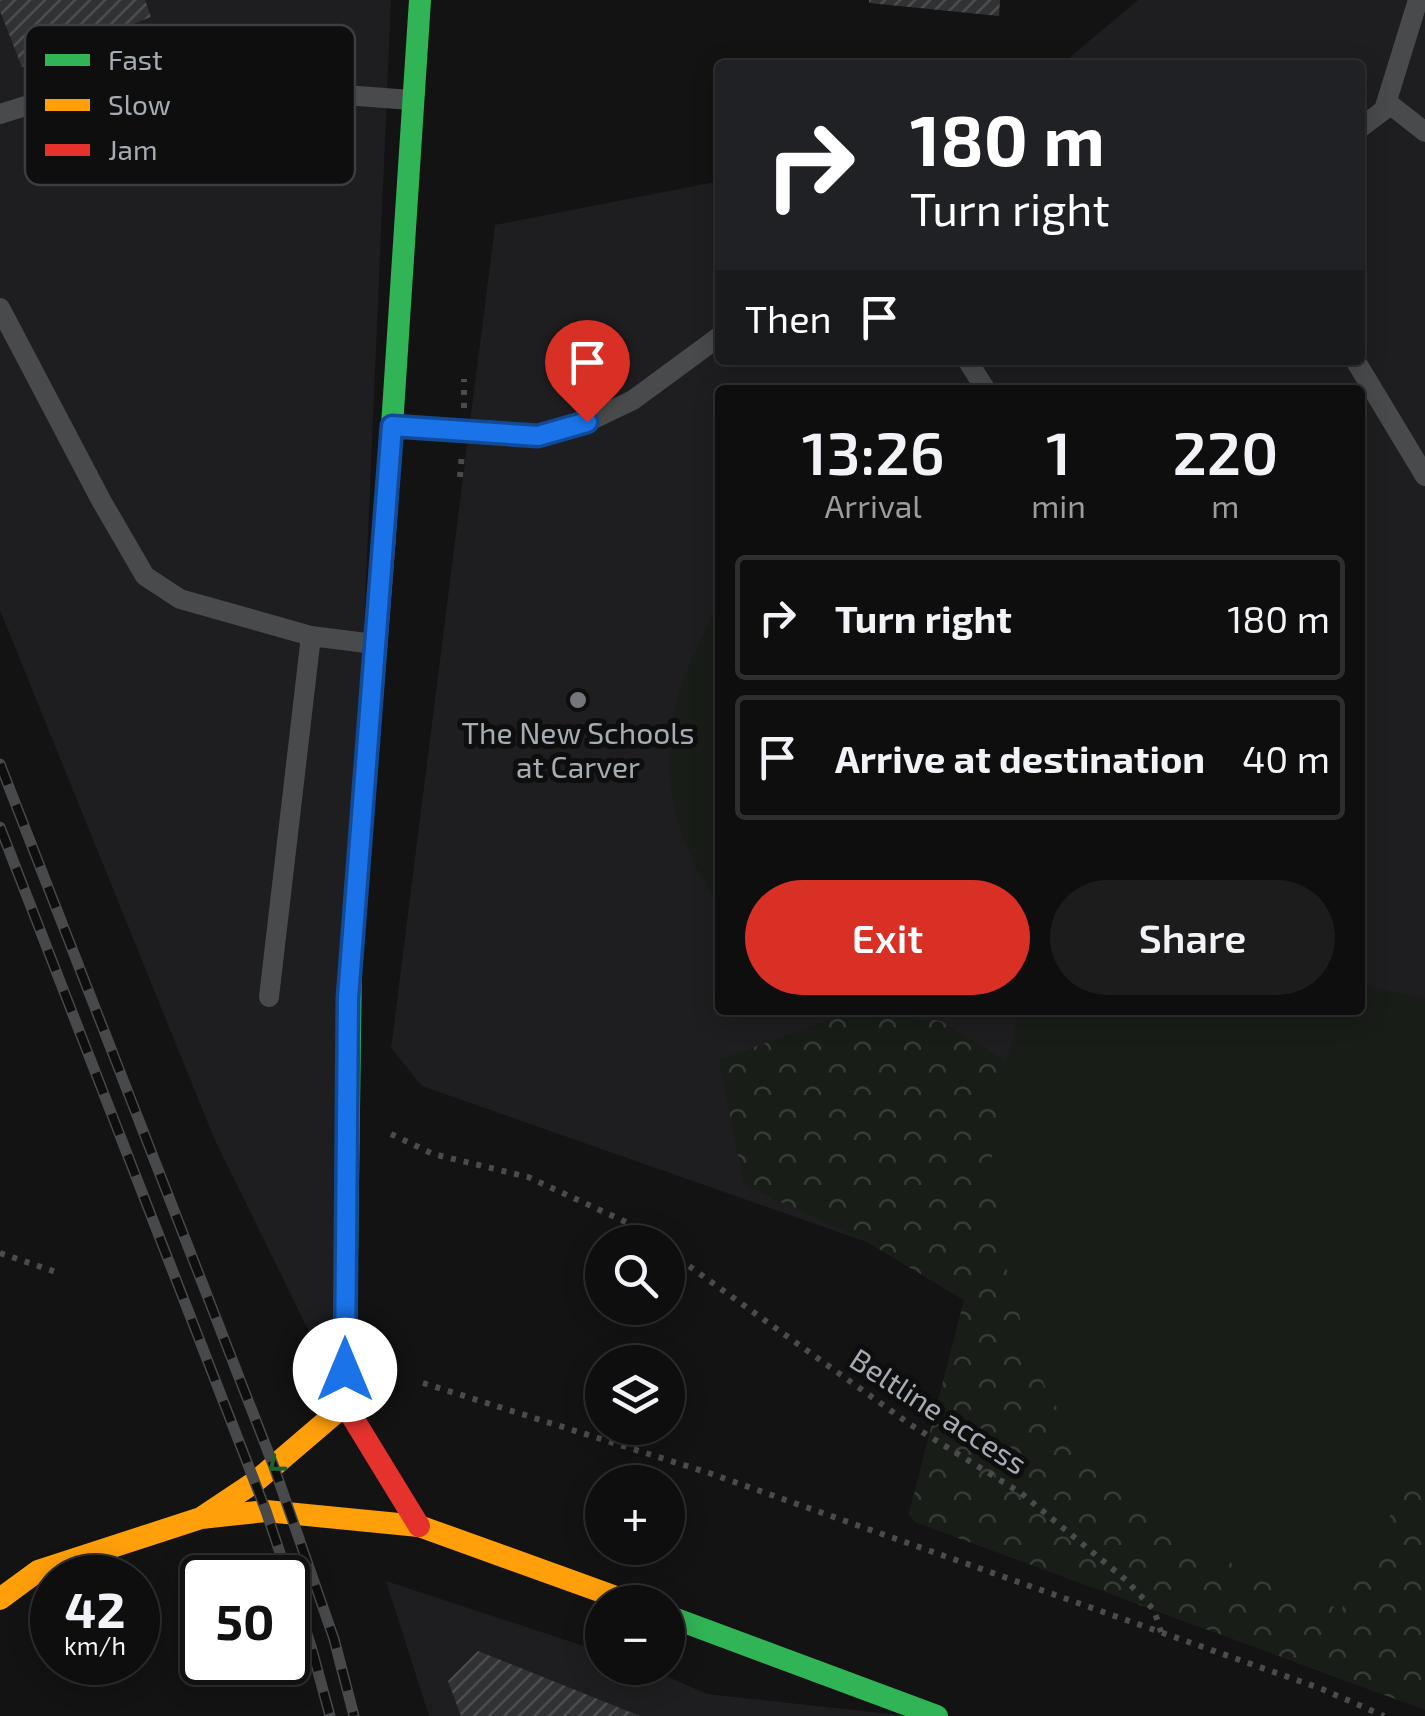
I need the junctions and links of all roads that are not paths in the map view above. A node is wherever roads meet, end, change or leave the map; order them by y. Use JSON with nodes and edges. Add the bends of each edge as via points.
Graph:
{"nodes":[{"id":1,"x":420,"y":0,"type":"edge"},
{"id":2,"x":1418,"y":0,"type":"edge"},
{"id":3,"x":355,"y":96,"type":"edge"},
{"id":4,"x":414,"y":100,"type":"junction"},
{"id":5,"x":1386,"y":102,"type":"junction"},
{"id":6,"x":25,"y":106,"type":"edge"},
{"id":7,"x":0,"y":114,"type":"edge"},
{"id":8,"x":1365,"y":124,"type":"edge"},
{"id":9,"x":1425,"y":132,"type":"edge"},
{"id":10,"x":0,"y":308,"type":"edge"},
{"id":11,"x":715,"y":340,"type":"edge"},
{"id":12,"x":1358,"y":365,"type":"edge"},
{"id":13,"x":392,"y":426,"type":"junction"},
{"id":14,"x":1425,"y":476,"type":"edge"},
{"id":15,"x":311,"y":636,"type":"junction"},
{"id":16,"x":376,"y":644,"type":"junction"},
{"id":17,"x":269,"y":997,"type":"dead end"},
{"id":18,"x":345,"y":1406,"type":"junction"},
{"id":19,"x":201,"y":1518,"type":"junction"},
{"id":20,"x":419,"y":1526,"type":"junction"},
{"id":21,"x":585,"y":1586,"type":"edge"},
{"id":22,"x":0,"y":1599,"type":"edge"},
{"id":23,"x":685,"y":1622,"type":"edge"},
{"id":24,"x":937,"y":1716,"type":"edge"}],
"edges":[{"from":1,"to":4,"type":"main road"},
{"from":2,"to":5,"type":"lane"},
{"from":3,"to":4,"type":"lane"},
{"from":4,"to":13,"type":"main road"},
{"from":5,"to":8,"type":"lane"},
{"from":5,"to":9,"type":"lane"},
{"from":6,"to":7,"type":"lane"},
{"from":10,"to":15,"type":"lane","via":[[145,576],[180,599]]},
{"from":11,"to":13,"type":"lane","via":[[633,400],[538,436]]},
{"from":12,"to":14,"type":"lane"},
{"from":13,"to":16,"type":"main road"},
{"from":15,"to":16,"type":"lane"},
{"from":15,"to":17,"type":"lane"},
{"from":16,"to":18,"type":"main road","via":[[348,998]]},
{"from":18,"to":19,"type":"main road","one_way":true},
{"from":18,"to":20,"type":"main road"},
{"from":19,"to":20,"type":"main road","via":[[266,1512]]},
{"from":19,"to":22,"type":"main road","via":[[38,1571]]},
{"from":20,"to":21,"type":"main road"},
{"from":23,"to":24,"type":"main road"}]}
